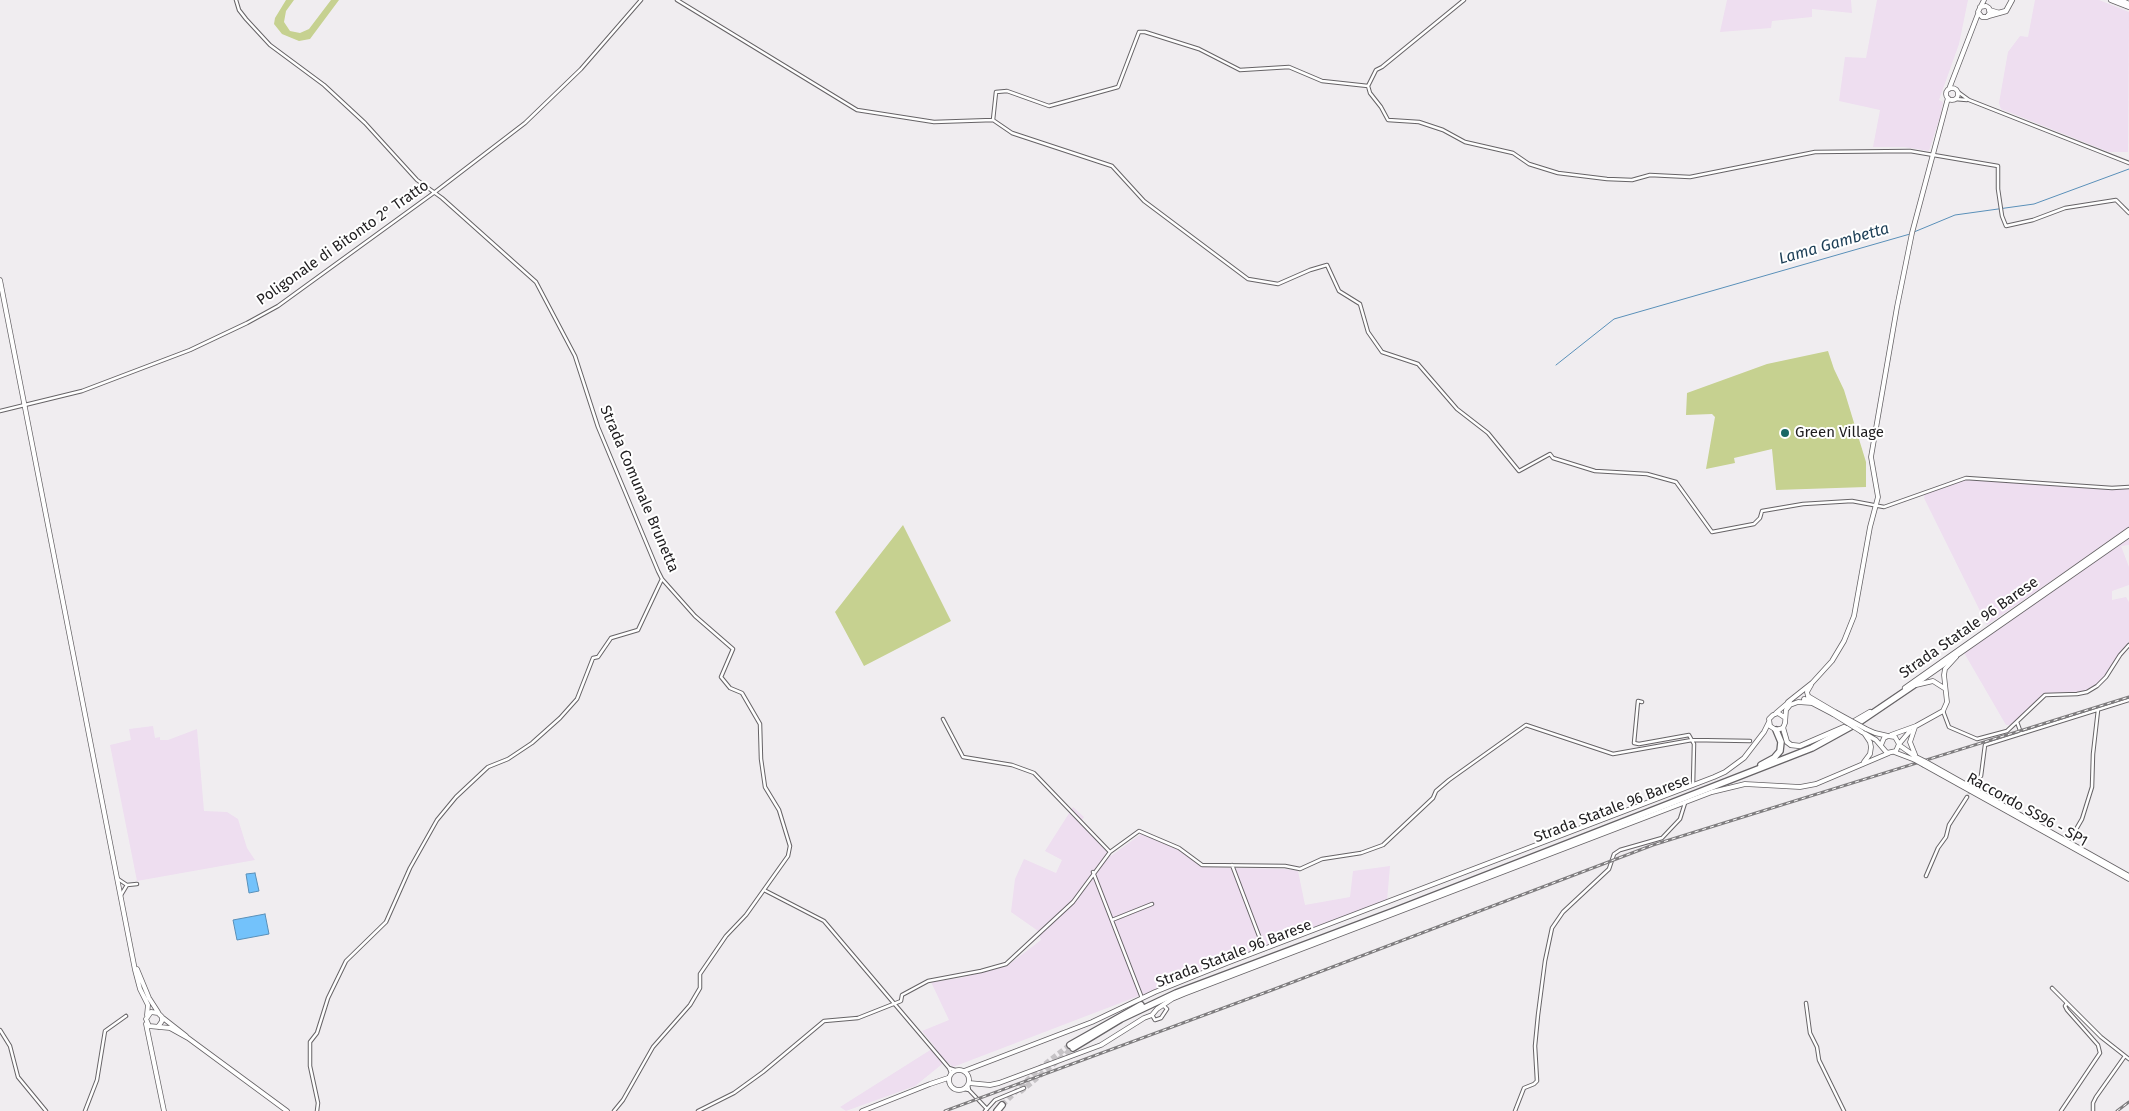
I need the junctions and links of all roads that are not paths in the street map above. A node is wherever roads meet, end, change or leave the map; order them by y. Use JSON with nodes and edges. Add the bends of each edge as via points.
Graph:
{"nodes":[{"id":1,"x":236,"y":0,"type":"edge"},
{"id":2,"x":641,"y":0,"type":"edge"},
{"id":3,"x":677,"y":0,"type":"edge"},
{"id":4,"x":1464,"y":0,"type":"edge"},
{"id":5,"x":1985,"y":0,"type":"edge"},
{"id":6,"x":2012,"y":0,"type":"edge"},
{"id":7,"x":2111,"y":0,"type":"edge"},
{"id":8,"x":2120,"y":0,"type":"edge"},
{"id":9,"x":2129,"y":4,"type":"edge"},
{"id":10,"x":1980,"y":7,"type":"junction"},
{"id":11,"x":2129,"y":8,"type":"edge"},
{"id":12,"x":1987,"y":13,"type":"junction"},
{"id":13,"x":1978,"y":14,"type":"junction"},
{"id":14,"x":1972,"y":28,"type":"junction"},
{"id":15,"x":1954,"y":76,"type":"junction"},
{"id":16,"x":1368,"y":86,"type":"junction"},
{"id":17,"x":1949,"y":89,"type":"junction"},
{"id":18,"x":1958,"y":91,"type":"junction"},
{"id":19,"x":1948,"y":98,"type":"junction"},
{"id":20,"x":1954,"y":99,"type":"junction"},
{"id":21,"x":1968,"y":100,"type":"junction"},
{"id":22,"x":1945,"y":109,"type":"junction"},
{"id":23,"x":993,"y":120,"type":"junction"},
{"id":24,"x":1933,"y":155,"type":"junction"},
{"id":25,"x":2129,"y":163,"type":"edge"},
{"id":26,"x":435,"y":192,"type":"junction"},
{"id":27,"x":2129,"y":213,"type":"edge"},
{"id":28,"x":0,"y":280,"type":"edge"},
{"id":29,"x":24,"y":404,"type":"junction"},
{"id":30,"x":0,"y":411,"type":"edge"},
{"id":31,"x":2129,"y":487,"type":"edge"},
{"id":32,"x":1876,"y":506,"type":"junction"},
{"id":33,"x":2129,"y":530,"type":"edge"},
{"id":34,"x":2129,"y":535,"type":"edge"},
{"id":35,"x":662,"y":579,"type":"junction"},
{"id":36,"x":2129,"y":645,"type":"edge"},
{"id":37,"x":1957,"y":655,"type":"junction"},
{"id":38,"x":1812,"y":683,"type":"junction"},
{"id":39,"x":1914,"y":685,"type":"junction"},
{"id":40,"x":1946,"y":690,"type":"junction"},
{"id":41,"x":2129,"y":700,"type":"edge"},
{"id":42,"x":1642,"y":702,"type":"dead end"},
{"id":43,"x":1788,"y":702,"type":"junction"},
{"id":44,"x":1816,"y":702,"type":"junction"},
{"id":45,"x":2098,"y":710,"type":"junction"},
{"id":46,"x":1943,"y":711,"type":"junction"},
{"id":47,"x":1776,"y":713,"type":"junction"},
{"id":48,"x":1834,"y":713,"type":"junction"},
{"id":49,"x":1784,"y":717,"type":"junction"},
{"id":50,"x":943,"y":719,"type":"dead end"},
{"id":51,"x":1769,"y":722,"type":"junction"},
{"id":52,"x":2017,"y":722,"type":"junction"},
{"id":53,"x":1916,"y":726,"type":"junction"},
{"id":54,"x":1783,"y":728,"type":"junction"},
{"id":55,"x":1774,"y":729,"type":"junction"},
{"id":56,"x":1864,"y":730,"type":"junction"},
{"id":57,"x":1764,"y":732,"type":"junction"},
{"id":58,"x":2021,"y":733,"type":"junction"},
{"id":59,"x":1830,"y":735,"type":"junction"},
{"id":60,"x":1889,"y":736,"type":"junction"},
{"id":61,"x":1692,"y":740,"type":"junction"},
{"id":62,"x":1750,"y":741,"type":"dead end"},
{"id":63,"x":1899,"y":744,"type":"junction"},
{"id":64,"x":1881,"y":746,"type":"junction"},
{"id":65,"x":1892,"y":753,"type":"junction"},
{"id":66,"x":1915,"y":758,"type":"junction"},
{"id":67,"x":1873,"y":760,"type":"junction"},
{"id":68,"x":1761,"y":765,"type":"junction"},
{"id":69,"x":1861,"y":766,"type":"junction"},
{"id":70,"x":1694,"y":776,"type":"junction"},
{"id":71,"x":1702,"y":782,"type":"junction"},
{"id":72,"x":1974,"y":783,"type":"tunnel mouth"},
{"id":73,"x":1692,"y":786,"type":"junction"},
{"id":74,"x":1967,"y":797,"type":"tunnel mouth"},
{"id":75,"x":1685,"y":803,"type":"junction"},
{"id":76,"x":1678,"y":805,"type":"junction"},
{"id":77,"x":1682,"y":813,"type":"junction"},
{"id":78,"x":2071,"y":838,"type":"dead end"},
{"id":79,"x":1110,"y":852,"type":"junction"},
{"id":80,"x":1232,"y":865,"type":"junction"},
{"id":81,"x":1093,"y":872,"type":"junction"},
{"id":82,"x":1926,"y":876,"type":"dead end"},
{"id":83,"x":2129,"y":878,"type":"edge"},
{"id":84,"x":118,"y":879,"type":"junction"},
{"id":85,"x":138,"y":884,"type":"dead end"},
{"id":86,"x":127,"y":885,"type":"junction"},
{"id":87,"x":764,"y":890,"type":"junction"},
{"id":88,"x":121,"y":895,"type":"junction"},
{"id":89,"x":1152,"y":904,"type":"dead end"},
{"id":90,"x":1112,"y":920,"type":"junction"},
{"id":91,"x":1264,"y":949,"type":"junction"},
{"id":92,"x":134,"y":960,"type":"junction"},
{"id":93,"x":2052,"y":988,"type":"dead end"},
{"id":94,"x":1142,"y":998,"type":"junction"},
{"id":95,"x":896,"y":1003,"type":"junction"},
{"id":96,"x":1806,"y":1003,"type":"dead end"},
{"id":97,"x":2067,"y":1003,"type":"junction"},
{"id":98,"x":1163,"y":1005,"type":"junction"},
{"id":99,"x":147,"y":1015,"type":"junction"},
{"id":100,"x":161,"y":1015,"type":"junction"},
{"id":101,"x":1152,"y":1015,"type":"junction"},
{"id":102,"x":126,"y":1016,"type":"dead end"},
{"id":103,"x":146,"y":1022,"type":"junction"},
{"id":104,"x":157,"y":1027,"type":"junction"},
{"id":105,"x":0,"y":1030,"type":"edge"},
{"id":106,"x":188,"y":1038,"type":"junction"},
{"id":107,"x":151,"y":1048,"type":"junction"},
{"id":108,"x":2125,"y":1056,"type":"junction"},
{"id":109,"x":2129,"y":1059,"type":"edge"},
{"id":110,"x":949,"y":1068,"type":"junction"},
{"id":111,"x":974,"y":1069,"type":"junction"},
{"id":112,"x":956,"y":1070,"type":"junction"},
{"id":113,"x":964,"y":1072,"type":"junction"},
{"id":114,"x":951,"y":1074,"type":"junction"},
{"id":115,"x":968,"y":1077,"type":"junction"},
{"id":116,"x":949,"y":1081,"type":"junction"},
{"id":117,"x":968,"y":1084,"type":"junction"},
{"id":118,"x":1024,"y":1088,"type":"tunnel mouth"},
{"id":119,"x":964,"y":1089,"type":"junction"},
{"id":120,"x":969,"y":1090,"type":"junction"},
{"id":121,"x":1003,"y":1108,"type":"tunnel mouth"},
{"id":122,"x":986,"y":1110,"type":"edge"},
{"id":123,"x":46,"y":1111,"type":"edge"},
{"id":124,"x":85,"y":1111,"type":"edge"},
{"id":125,"x":164,"y":1111,"type":"edge"},
{"id":126,"x":287,"y":1111,"type":"edge"},
{"id":127,"x":317,"y":1111,"type":"edge"},
{"id":128,"x":614,"y":1111,"type":"edge"},
{"id":129,"x":698,"y":1111,"type":"edge"},
{"id":130,"x":862,"y":1111,"type":"edge"},
{"id":131,"x":997,"y":1111,"type":"edge"},
{"id":132,"x":1515,"y":1111,"type":"edge"},
{"id":133,"x":1844,"y":1111,"type":"edge"},
{"id":134,"x":2061,"y":1111,"type":"edge"},
{"id":135,"x":2093,"y":1111,"type":"edge"}],
"edges":[{"from":1,"to":26,"type":"street","name":"Strada Comunale Brunetta","via":[[239,10],[270,45],[324,85],[365,123],[417,180]]},
{"from":2,"to":26,"type":"street","name":"Poligonale di Bitonto 2° Tratto","via":[[551,98]]},
{"from":3,"to":23,"type":"street","via":[[857,110],[934,122]]},
{"from":4,"to":16,"type":"street","via":[[1376,70]]},
{"from":5,"to":10,"type":"main road"},
{"from":5,"to":12,"type":"main road"},
{"from":6,"to":12,"type":"main road","via":[[2009,8],[2000,14]]},
{"from":7,"to":11,"type":"main road"},
{"from":8,"to":9,"type":"main road"},
{"from":10,"to":12,"type":"main road"},
{"from":10,"to":13,"type":"main road"},
{"from":12,"to":13,"type":"main road"},
{"from":12,"to":14,"type":"main road"},
{"from":13,"to":14,"type":"main road"},
{"from":14,"to":15,"type":"main road"},
{"from":15,"to":17,"type":"main road"},
{"from":15,"to":18,"type":"main road"},
{"from":16,"to":23,"type":"street","via":[[1322,82],[1289,67],[1240,70],[1199,49],[1139,32],[1118,87],[1049,106],[1007,91],[996,92]]},
{"from":16,"to":24,"type":"street","via":[[1388,120],[1419,122],[1465,142],[1513,152],[1529,164],[1558,173],[1607,179],[1690,177],[1816,152],[1910,151]]},
{"from":17,"to":18,"type":"main road"},
{"from":17,"to":19,"type":"main road"},
{"from":18,"to":20,"type":"main road"},
{"from":18,"to":21,"type":"street"},
{"from":19,"to":20,"type":"main road"},
{"from":19,"to":22,"type":"main road"},
{"from":20,"to":21,"type":"street"},
{"from":20,"to":22,"type":"main road"},
{"from":21,"to":25,"type":"street"},
{"from":22,"to":24,"type":"main road"},
{"from":23,"to":32,"type":"street","via":[[1012,133],[1112,166],[1144,202],[1248,279],[1278,284],[1327,265],[1339,292],[1360,304],[1368,332],[1382,352],[1418,364],[1457,409],[1488,433],[1519,471],[1550,454],[1553,458],[1595,471],[1647,474],[1676,482],[1712,532],[1754,524],[1762,511],[1804,504],[1852,501]]},
{"from":24,"to":27,"type":"street","via":[[1998,166],[1998,189],[2006,226],[2064,208],[2116,200]]},
{"from":24,"to":32,"type":"main road","via":[[1906,260],[1871,457],[1878,491]]},
{"from":26,"to":29,"type":"street","name":"Poligonale di Bitonto 2° Tratto","via":[[296,293],[247,323],[190,350],[82,391]]},
{"from":26,"to":35,"type":"street","name":"Strada Comunale Brunetta","via":[[536,282],[575,356],[598,427]]},
{"from":28,"to":29,"type":"main road"},
{"from":29,"to":30,"type":"street","name":"Poligonale di Bitonto 2° Tratto"},
{"from":29,"to":84,"type":"main road"},
{"from":31,"to":32,"type":"street","via":[[1966,478],[1884,507]]},
{"from":32,"to":38,"type":"main road","via":[[1851,624],[1836,654]]},
{"from":33,"to":59,"type":"main road","name":"Strada Statale 96 Barese","via":[[1879,706]]},
{"from":34,"to":37,"type":"main road","name":"Strada Statale 96 Barese"},
{"from":35,"to":87,"type":"street","name":"Strada Comunale Brunetta","via":[[695,616],[733,649],[721,677],[730,688],[742,693],[760,724],[760,759],[765,787],[779,810],[790,846],[788,856]]},
{"from":35,"to":127,"type":"street","via":[[638,630],[611,638],[598,657],[593,658],[577,699],[560,718],[532,743],[488,768],[456,796],[437,820],[410,868],[386,922],[346,961],[328,998],[317,1032],[310,1042]]},
{"from":36,"to":52,"type":"street","via":[[2097,686],[2077,694],[2045,695]]},
{"from":37,"to":39,"type":"main road","name":"Strada Statale 96 Barese"},
{"from":37,"to":40,"type":"main road","via":[[1945,669]]},
{"from":38,"to":43,"type":"main road"},
{"from":38,"to":44,"type":"main road","via":[[1807,694]]},
{"from":39,"to":40,"type":"main road","via":[[1933,682]]},
{"from":39,"to":68,"type":"highway","name":"Strada Statale 96 Barese","via":[[1861,721],[1812,748],[1176,993],[1072,1047],[1119,1016],[1174,990]]},
{"from":40,"to":46,"type":"main road","via":[[1947,702]]},
{"from":41,"to":45,"type":"street"},
{"from":42,"to":61,"type":"street","via":[[1638,701],[1634,743],[1688,735]]},
{"from":43,"to":44,"type":"main road","via":[[1800,698]]},
{"from":43,"to":47,"type":"main road"},
{"from":44,"to":48,"type":"main road"},
{"from":45,"to":58,"type":"street"},
{"from":45,"to":78,"type":"street","via":[[2092,786],[2082,818]]},
{"from":46,"to":52,"type":"street","via":[[1949,727],[1977,739],[2007,731]]},
{"from":46,"to":53,"type":"main road"},
{"from":47,"to":49,"type":"main road"},
{"from":47,"to":51,"type":"main road"},
{"from":48,"to":49,"type":"main road","via":[[1802,701],[1790,705]]},
{"from":48,"to":56,"type":"main road","bridge":true},
{"from":49,"to":54,"type":"main road"},
{"from":50,"to":79,"type":"street","via":[[963,757],[1012,765],[1034,774]]},
{"from":51,"to":55,"type":"main road"},
{"from":51,"to":57,"type":"main road"},
{"from":52,"to":58,"type":"street"},
{"from":53,"to":60,"type":"main road"},
{"from":53,"to":63,"type":"main road"},
{"from":53,"to":66,"type":"main road","via":[[1910,736]]},
{"from":54,"to":55,"type":"main road"},
{"from":54,"to":59,"type":"main road","via":[[1787,742],[1795,746]]},
{"from":55,"to":57,"type":"main road"},
{"from":55,"to":68,"type":"highway","via":[[1781,742],[1780,751]]},
{"from":56,"to":60,"type":"main road"},
{"from":56,"to":64,"type":"main road"},
{"from":56,"to":69,"type":"main road","via":[[1871,750]]},
{"from":57,"to":71,"type":"main road","via":[[1736,765]]},
{"from":58,"to":72,"type":"street","via":[[1985,745],[1980,779]]},
{"from":59,"to":68,"type":"highway","name":"Strada Statale 96 Barese"},
{"from":60,"to":63,"type":"main road","via":[[1897,739]]},
{"from":60,"to":64,"type":"main road","via":[[1882,740]]},
{"from":61,"to":62,"type":"street"},
{"from":61,"to":70,"type":"street"},
{"from":61,"to":80,"type":"street","via":[[1613,754],[1526,725],[1436,791],[1433,798],[1383,845],[1322,859],[1300,869]]},
{"from":63,"to":65,"type":"main road"},
{"from":63,"to":66,"type":"main road"},
{"from":64,"to":65,"type":"main road","via":[[1885,752]]},
{"from":64,"to":67,"type":"main road"},
{"from":65,"to":66,"type":"main road"},
{"from":65,"to":67,"type":"main road"},
{"from":66,"to":83,"type":"main road","name":"Raccordo SS96 - SP1","bridge":true},
{"from":67,"to":69,"type":"main road"},
{"from":69,"to":75,"type":"main road","via":[[1808,786],[1745,784],[1723,788]]},
{"from":70,"to":71,"type":"street"},
{"from":70,"to":73,"type":"street"},
{"from":71,"to":73,"type":"main road"},
{"from":73,"to":91,"type":"main road"},
{"from":74,"to":82,"type":"street","via":[[1949,824],[1946,837]]},
{"from":75,"to":76,"type":"main road"},
{"from":75,"to":77,"type":"street"},
{"from":76,"to":77,"type":"street"},
{"from":76,"to":98,"type":"main road","via":[[1207,985]]},
{"from":77,"to":132,"type":"street","via":[[1660,840],[1614,854],[1609,869],[1563,912],[1552,928],[1544,961],[1535,1046],[1536,1081],[1524,1088]]},
{"from":79,"to":80,"type":"street","via":[[1141,831],[1179,848],[1202,865]]},
{"from":79,"to":81,"type":"street"},
{"from":80,"to":91,"type":"street"},
{"from":81,"to":90,"type":"street"},
{"from":81,"to":95,"type":"street","via":[[1072,902],[1006,964],[928,981],[902,995],[901,1001]]},
{"from":84,"to":86,"type":"street"},
{"from":84,"to":88,"type":"main road"},
{"from":85,"to":86,"type":"street"},
{"from":86,"to":88,"type":"street"},
{"from":87,"to":95,"type":"street","via":[[824,921]]},
{"from":87,"to":128,"type":"street","name":"Strada Comunale Brunetta","via":[[700,974],[700,988],[690,1005],[653,1047]]},
{"from":88,"to":92,"type":"main road"},
{"from":89,"to":90,"type":"street"},
{"from":90,"to":94,"type":"street"},
{"from":91,"to":94,"type":"main road"},
{"from":92,"to":99,"type":"main road","via":[[138,984],[148,1005]]},
{"from":92,"to":100,"type":"main road","via":[[142,984]]},
{"from":93,"to":97,"type":"street"},
{"from":94,"to":111,"type":"main road","via":[[1092,1022]]},
{"from":95,"to":110,"type":"street"},
{"from":95,"to":129,"type":"street","via":[[858,1018],[824,1021],[734,1093]]},
{"from":96,"to":133,"type":"street","via":[[1810,1033],[1818,1056]]},
{"from":97,"to":108,"type":"street","via":[[2107,1043]]},
{"from":97,"to":134,"type":"street","via":[[2067,1010],[2098,1045],[2100,1053]]},
{"from":98,"to":101,"type":"main road"},
{"from":98,"to":101,"type":"street","via":[[1167,1009],[1161,1018],[1155,1020]]},
{"from":99,"to":100,"type":"main road","via":[[153,1011]]},
{"from":99,"to":103,"type":"main road"},
{"from":100,"to":104,"type":"main road","via":[[161,1023]]},
{"from":100,"to":106,"type":"main road"},
{"from":101,"to":117,"type":"main road","via":[[1101,1045],[1000,1083]]},
{"from":102,"to":124,"type":"street","via":[[105,1031],[97,1080]]},
{"from":103,"to":104,"type":"main road"},
{"from":103,"to":107,"type":"main road"},
{"from":104,"to":106,"type":"main road","via":[[170,1028]]},
{"from":104,"to":107,"type":"main road","via":[[151,1034]]},
{"from":105,"to":123,"type":"street","via":[[10,1046],[18,1077]]},
{"from":106,"to":126,"type":"main road"},
{"from":107,"to":125,"type":"main road"},
{"from":108,"to":109,"type":"street"},
{"from":108,"to":135,"type":"street","via":[[2096,1097]]},
{"from":110,"to":112,"type":"street"},
{"from":110,"to":114,"type":"street"},
{"from":111,"to":113,"type":"main road"},
{"from":111,"to":115,"type":"main road"},
{"from":112,"to":113,"type":"main road"},
{"from":112,"to":114,"type":"main road"},
{"from":113,"to":115,"type":"main road"},
{"from":114,"to":116,"type":"main road"},
{"from":115,"to":117,"type":"main road"},
{"from":116,"to":119,"type":"main road","via":[[955,1090]]},
{"from":116,"to":130,"type":"main road","via":[[930,1084]]},
{"from":117,"to":119,"type":"main road"},
{"from":117,"to":120,"type":"street"},
{"from":118,"to":122,"type":"street","via":[[999,1098]]},
{"from":119,"to":120,"type":"street"},
{"from":120,"to":122,"type":"street"},
{"from":121,"to":131,"type":"highway"}]}
